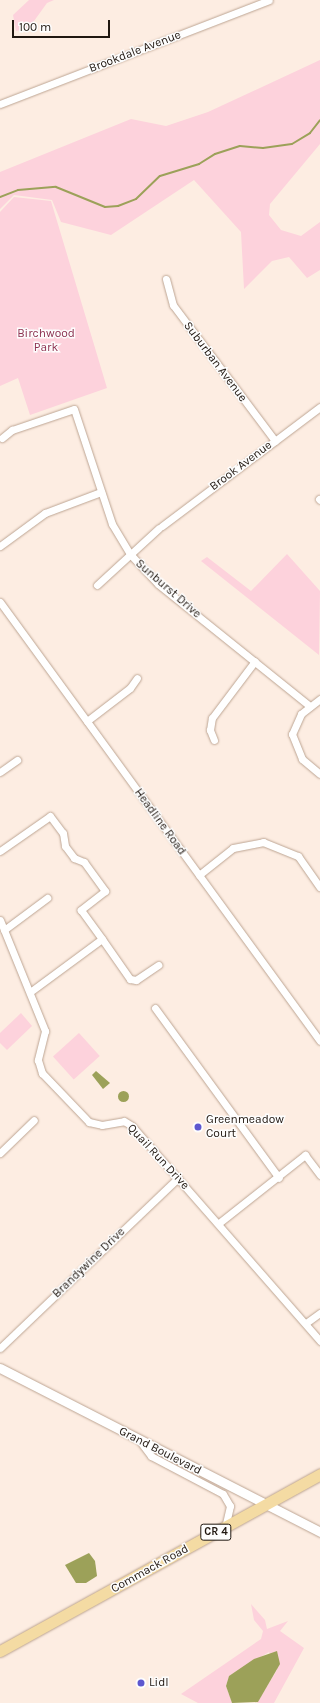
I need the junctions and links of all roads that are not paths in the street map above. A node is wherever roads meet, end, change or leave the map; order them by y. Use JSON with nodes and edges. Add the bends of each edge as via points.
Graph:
{"nodes":[{"id":1,"x":269,"y":0,"type":"edge"},
{"id":2,"x":254,"y":3,"type":"edge"},
{"id":3,"x":0,"y":104,"type":"edge"},
{"id":4,"x":166,"y":279,"type":"dead end"},
{"id":5,"x":320,"y":407,"type":"edge"},
{"id":6,"x":2,"y":438,"type":"dead end"},
{"id":7,"x":275,"y":441,"type":"junction"},
{"id":8,"x":101,"y":492,"type":"junction"},
{"id":9,"x":0,"y":546,"type":"edge"},
{"id":10,"x":130,"y":554,"type":"junction"},
{"id":11,"x":97,"y":585,"type":"dead end"},
{"id":12,"x":0,"y":602,"type":"edge"},
{"id":13,"x":255,"y":661,"type":"junction"},
{"id":14,"x":137,"y":678,"type":"dead end"},
{"id":15,"x":320,"y":699,"type":"edge"},
{"id":16,"x":310,"y":706,"type":"junction"},
{"id":17,"x":87,"y":720,"type":"junction"},
{"id":18,"x":214,"y":740,"type":"dead end"},
{"id":19,"x":17,"y":760,"type":"dead end"},
{"id":20,"x":0,"y":772,"type":"edge"},
{"id":21,"x":320,"y":774,"type":"edge"},
{"id":22,"x":0,"y":851,"type":"edge"},
{"id":23,"x":199,"y":875,"type":"junction"},
{"id":24,"x":320,"y":887,"type":"edge"},
{"id":25,"x":47,"y":898,"type":"dead end"},
{"id":26,"x":0,"y":920,"type":"edge"},
{"id":27,"x":4,"y":930,"type":"junction"},
{"id":28,"x":102,"y":939,"type":"junction"},
{"id":29,"x":158,"y":965,"type":"dead end"},
{"id":30,"x":30,"y":992,"type":"junction"},
{"id":31,"x":155,"y":1008,"type":"dead end"},
{"id":32,"x":320,"y":1041,"type":"edge"},
{"id":33,"x":34,"y":1120,"type":"dead end"},
{"id":34,"x":0,"y":1153,"type":"edge"},
{"id":35,"x":320,"y":1175,"type":"edge"},
{"id":36,"x":178,"y":1178,"type":"junction"},
{"id":37,"x":279,"y":1178,"type":"junction"},
{"id":38,"x":219,"y":1223,"type":"junction"},
{"id":39,"x":320,"y":1313,"type":"edge"},
{"id":40,"x":306,"y":1323,"type":"junction"},
{"id":41,"x":320,"y":1341,"type":"edge"},
{"id":42,"x":0,"y":1348,"type":"edge"},
{"id":43,"x":0,"y":1368,"type":"edge"},
{"id":44,"x":139,"y":1440,"type":"junction"},
{"id":45,"x":320,"y":1474,"type":"edge"},
{"id":46,"x":266,"y":1504,"type":"junction"},
{"id":47,"x":225,"y":1527,"type":"junction"},
{"id":48,"x":320,"y":1532,"type":"edge"},
{"id":49,"x":0,"y":1651,"type":"edge"}],
"edges":[{"from":1,"to":2,"type":"street","name":"Brookdale Avenue"},
{"from":2,"to":3,"type":"street","name":"Brookdale Avenue"},
{"from":4,"to":7,"type":"street","name":"Suburban Avenue","via":[[173,305]]},
{"from":5,"to":7,"type":"street","name":"Brook Avenue"},
{"from":6,"to":8,"type":"street","name":"Sunburst Drive","via":[[12,430],[74,409]]},
{"from":7,"to":10,"type":"street","name":"Brook Avenue","via":[[161,527]]},
{"from":8,"to":9,"type":"street","via":[[45,513]]},
{"from":8,"to":10,"type":"street","name":"Sunburst Drive","via":[[112,524]]},
{"from":10,"to":11,"type":"street","name":"Brook Avenue"},
{"from":10,"to":13,"type":"street","name":"Sunburst Drive","via":[[158,584]]},
{"from":12,"to":17,"type":"street","name":"Headline Road"},
{"from":13,"to":16,"type":"street","name":"Sunburst Drive"},
{"from":13,"to":18,"type":"street","via":[[212,718],[210,730]]},
{"from":14,"to":17,"type":"street","via":[[130,688]]},
{"from":15,"to":16,"type":"street"},
{"from":16,"to":21,"type":"street","via":[[294,723],[293,745],[302,759]]},
{"from":17,"to":23,"type":"street","name":"Headline Road"},
{"from":19,"to":20,"type":"street"},
{"from":22,"to":28,"type":"street","via":[[50,816],[63,833],[65,846],[74,858],[84,862],[105,891],[81,910]]},
{"from":23,"to":24,"type":"street","via":[[233,848],[263,842],[298,856]]},
{"from":23,"to":32,"type":"street","name":"Headline Road"},
{"from":25,"to":27,"type":"street"},
{"from":26,"to":27,"type":"street","name":"Quail Run Drive"},
{"from":27,"to":30,"type":"street","name":"Quail Run Drive"},
{"from":28,"to":29,"type":"street","via":[[130,978],[136,980]]},
{"from":28,"to":30,"type":"street"},
{"from":30,"to":36,"type":"street","name":"Quail Run Drive","via":[[45,1031],[38,1060],[42,1072],[89,1122],[129,1123]]},
{"from":31,"to":37,"type":"street"},
{"from":33,"to":34,"type":"street"},
{"from":35,"to":37,"type":"street","via":[[305,1155]]},
{"from":36,"to":38,"type":"street","name":"Quail Run Drive"},
{"from":36,"to":42,"type":"street","name":"Brandywine Drive"},
{"from":37,"to":38,"type":"street"},
{"from":38,"to":40,"type":"street","name":"Quail Run Drive"},
{"from":39,"to":40,"type":"street"},
{"from":40,"to":41,"type":"street","name":"Quail Run Drive"},
{"from":43,"to":44,"type":"street","name":"Grand Boulevard"},
{"from":44,"to":46,"type":"street","name":"Grand Boulevard"},
{"from":44,"to":47,"type":"street","via":[[151,1456],[223,1494],[230,1506]]},
{"from":45,"to":46,"type":"main road","name":"Commack Road","number":"CR 4"},
{"from":46,"to":47,"type":"main road","name":"Commack Road","number":"CR 4"},
{"from":46,"to":48,"type":"street","name":"Grand Boulevard"},
{"from":47,"to":49,"type":"main road","name":"Commack Road","number":"CR 4"}]}
